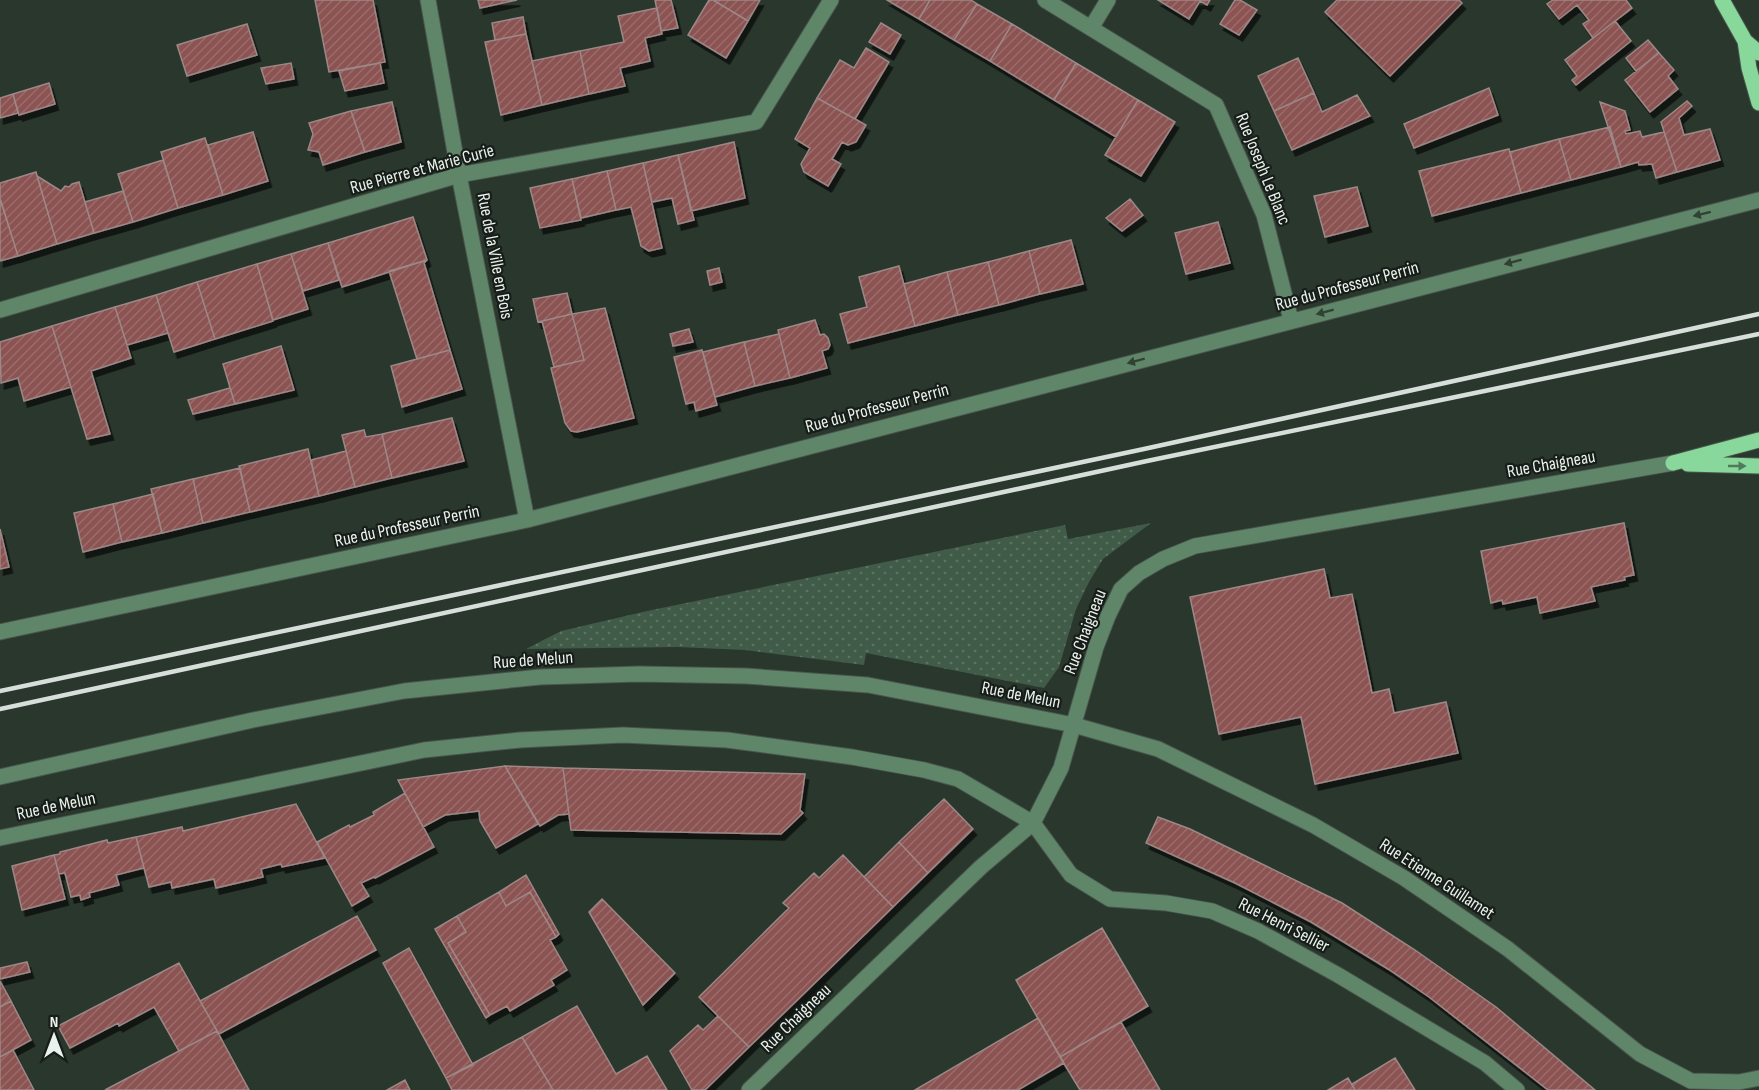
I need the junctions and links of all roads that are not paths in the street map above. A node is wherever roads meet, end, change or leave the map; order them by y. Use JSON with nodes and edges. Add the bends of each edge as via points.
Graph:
{"nodes":[{"id":1,"x":428,"y":0,"type":"edge"},
{"id":2,"x":831,"y":0,"type":"edge"},
{"id":3,"x":1045,"y":0,"type":"edge"},
{"id":4,"x":1108,"y":0,"type":"edge"},
{"id":5,"x":1722,"y":0,"type":"edge"},
{"id":6,"x":1090,"y":28,"type":"junction"},
{"id":7,"x":1745,"y":41,"type":"junction"},
{"id":8,"x":1759,"y":53,"type":"edge"},
{"id":9,"x":1759,"y":103,"type":"edge"},
{"id":10,"x":459,"y":175,"type":"junction"},
{"id":11,"x":1759,"y":200,"type":"edge"},
{"id":12,"x":0,"y":310,"type":"edge"},
{"id":13,"x":1291,"y":320,"type":"junction"},
{"id":14,"x":1759,"y":440,"type":"edge"},
{"id":15,"x":1673,"y":463,"type":"junction"},
{"id":16,"x":1759,"y":466,"type":"edge"},
{"id":17,"x":527,"y":520,"type":"junction"},
{"id":18,"x":0,"y":632,"type":"edge"},
{"id":19,"x":1074,"y":725,"type":"junction"},
{"id":20,"x":0,"y":777,"type":"edge"},
{"id":21,"x":1033,"y":823,"type":"junction"},
{"id":22,"x":0,"y":838,"type":"edge"},
{"id":23,"x":1759,"y":1078,"type":"edge"},
{"id":24,"x":749,"y":1090,"type":"edge"},
{"id":25,"x":1517,"y":1090,"type":"edge"}],
"edges":[{"from":1,"to":10,"type":"street","name":"Rue de la Ville en Bois"},
{"from":2,"to":10,"type":"street","name":"Rue Pierre et Marie Curie","via":[[756,122]]},
{"from":3,"to":6,"type":"street","name":"Rue Joseph Le Blanc"},
{"from":4,"to":6,"type":"street"},
{"from":5,"to":7,"type":"main road"},
{"from":6,"to":13,"type":"street","name":"Rue Joseph Le Blanc","via":[[1216,105],[1264,215]]},
{"from":7,"to":8,"type":"main road"},
{"from":7,"to":9,"type":"main road"},
{"from":10,"to":12,"type":"street","name":"Rue Pierre et Marie Curie"},
{"from":10,"to":17,"type":"street","name":"Rue de la Ville en Bois"},
{"from":11,"to":13,"type":"street","name":"Rue du Professeur Perrin","one_way":true},
{"from":13,"to":17,"type":"street","name":"Rue du Professeur Perrin","one_way":true},
{"from":14,"to":15,"type":"main road","name":"Rue Chaigneau"},
{"from":15,"to":16,"type":"main road","name":"Rue Chaigneau","one_way":true},
{"from":15,"to":19,"type":"street","name":"Rue Chaigneau","via":[[1195,546],[1163,559],[1121,589],[1096,647]]},
{"from":17,"to":18,"type":"street","name":"Rue du Professeur Perrin"},
{"from":19,"to":20,"type":"street","name":"Rue de Melun","via":[[868,685],[746,676],[540,677],[404,691],[253,720]]},
{"from":19,"to":21,"type":"street","name":"Rue Chaigneau","via":[[1061,768]]},
{"from":19,"to":23,"type":"street","name":"Rue Etienne Guillamet","via":[[1158,749],[1313,825],[1461,916],[1640,1054],[1690,1081],[1739,1082]]},
{"from":21,"to":22,"type":"street","name":"Rue de Melun","via":[[958,779],[924,770],[727,740],[623,735],[424,750]]},
{"from":21,"to":24,"type":"street","name":"Rue Chaigneau","via":[[981,867]]},
{"from":21,"to":25,"type":"street","name":"Rue Henri Sellier","via":[[1071,875],[1110,899],[1212,911],[1258,931],[1485,1063]]}]}
